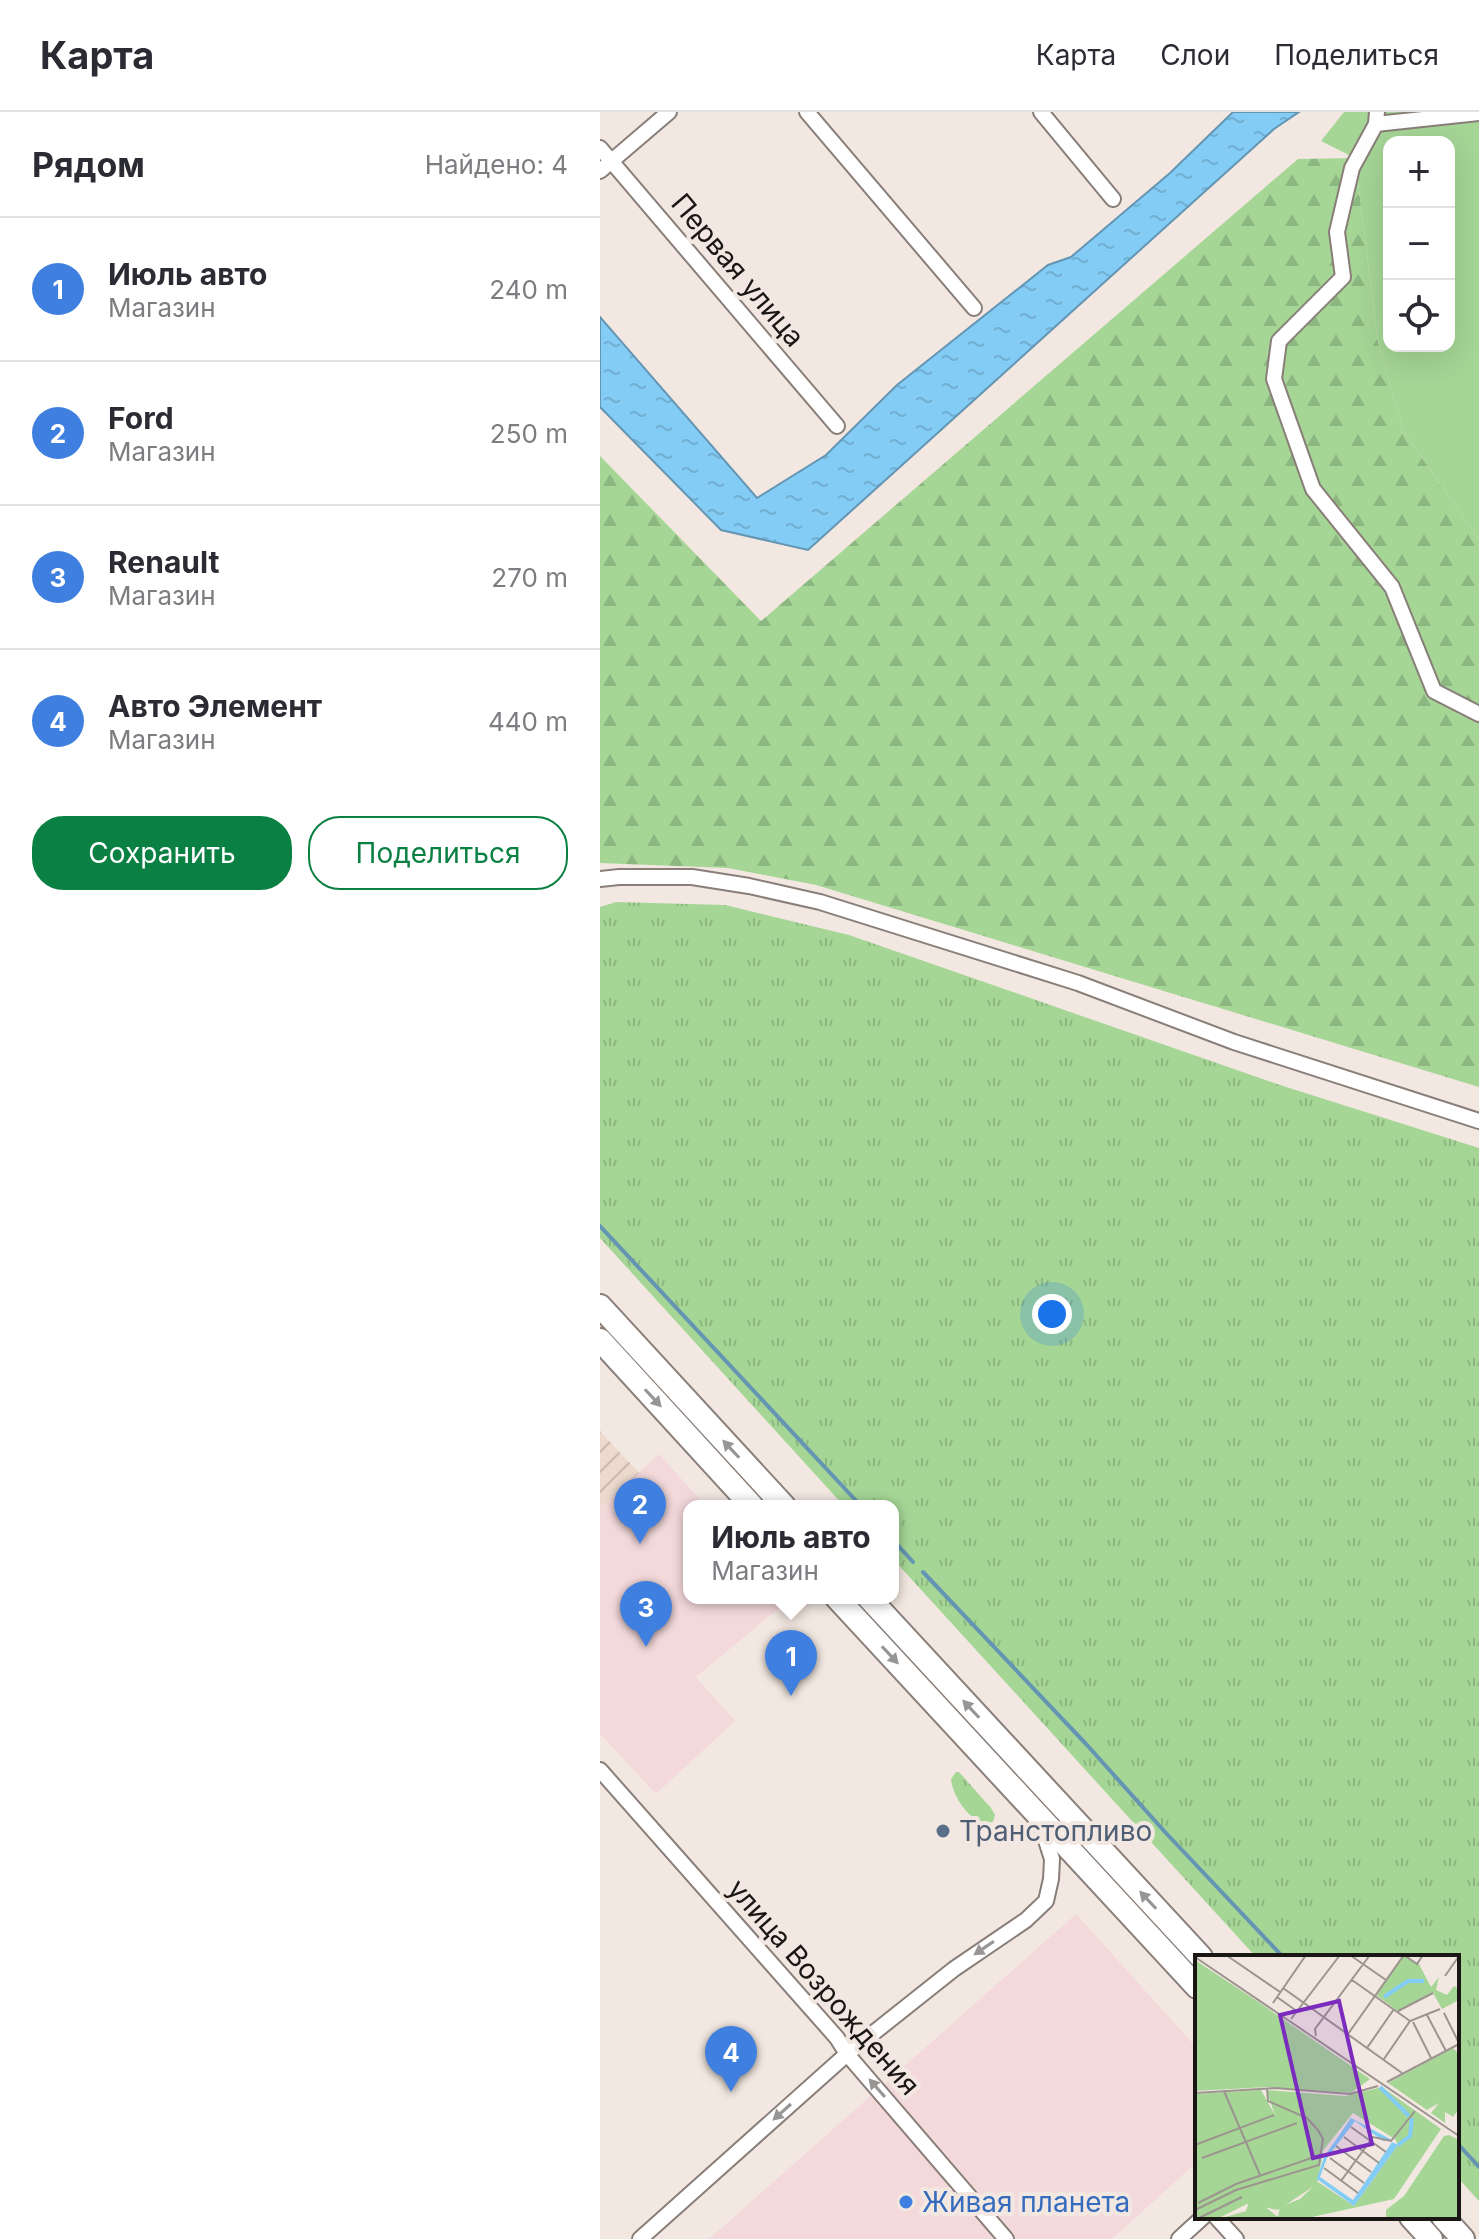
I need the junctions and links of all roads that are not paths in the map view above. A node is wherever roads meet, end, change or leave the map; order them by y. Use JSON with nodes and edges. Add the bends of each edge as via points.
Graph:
{"nodes":[{"id":1,"x":669,"y":112,"type":"edge"},
{"id":2,"x":807,"y":112,"type":"edge"},
{"id":3,"x":1041,"y":112,"type":"edge"},
{"id":4,"x":1479,"y":113,"type":"edge"},
{"id":5,"x":1377,"y":118,"type":"edge"},
{"id":6,"x":600,"y":148,"type":"edge"},
{"id":7,"x":606,"y":166,"type":"edge"},
{"id":8,"x":1113,"y":199,"type":"dead end"},
{"id":9,"x":974,"y":308,"type":"dead end"},
{"id":10,"x":837,"y":426,"type":"dead end"},
{"id":11,"x":1479,"y":714,"type":"edge"},
{"id":12,"x":600,"y":879,"type":"edge"},
{"id":13,"x":1479,"y":1121,"type":"edge"},
{"id":14,"x":600,"y":1306,"type":"edge"},
{"id":15,"x":600,"y":1340,"type":"edge"},
{"id":16,"x":747,"y":1500,"type":"edge"},
{"id":17,"x":778,"y":1500,"type":"edge"},
{"id":18,"x":843,"y":1604,"type":"edge"},
{"id":19,"x":875,"y":1604,"type":"edge"},
{"id":20,"x":600,"y":1770,"type":"edge"},
{"id":21,"x":1039,"y":1818,"type":"junction"},
{"id":22,"x":1199,"y":1955,"type":"edge"},
{"id":23,"x":1195,"y":1985,"type":"edge"},
{"id":24,"x":847,"y":2054,"type":"junction"},
{"id":25,"x":1201,"y":2219,"type":"edge"},
{"id":26,"x":1218,"y":2219,"type":"edge"},
{"id":27,"x":1413,"y":2219,"type":"edge"},
{"id":28,"x":1445,"y":2219,"type":"edge"},
{"id":29,"x":640,"y":2239,"type":"edge"},
{"id":30,"x":1006,"y":2239,"type":"edge"},
{"id":31,"x":1179,"y":2239,"type":"edge"},
{"id":32,"x":1236,"y":2239,"type":"edge"},
{"id":33,"x":1431,"y":2239,"type":"edge"},
{"id":34,"x":1463,"y":2239,"type":"edge"}],
"edges":[{"from":1,"to":7,"type":"street"},
{"from":2,"to":9,"type":"street"},
{"from":3,"to":8,"type":"street"},
{"from":4,"to":5,"type":"street"},
{"from":5,"to":11,"type":"street","via":[[1352,168],[1337,232],[1343,277],[1279,341],[1274,379],[1313,489],[1392,587],[1434,691]]},
{"from":6,"to":7,"type":"street","name":"Первая улица"},
{"from":7,"to":10,"type":"street","name":"Первая улица"},
{"from":12,"to":13,"type":"street","via":[[692,877],[820,902],[1078,983],[1234,1042]]},
{"from":17,"to":14,"type":"highway","one_way":true},
{"from":15,"to":16,"type":"highway","one_way":true},
{"from":18,"to":21,"type":"highway","one_way":true},
{"from":22,"to":19,"type":"highway","one_way":true},
{"from":20,"to":24,"type":"street","name":"улица Возрождения"},
{"from":21,"to":23,"type":"highway"},
{"from":21,"to":24,"type":"street","one_way":true,"via":[[1052,1859],[1046,1901]]},
{"from":24,"to":29,"type":"street","one_way":true},
{"from":30,"to":24,"type":"street","name":"улица Возрождения","one_way":true},
{"from":25,"to":31,"type":"street"},
{"from":26,"to":32,"type":"street"},
{"from":27,"to":33,"type":"highway"},
{"from":28,"to":34,"type":"highway"}]}
